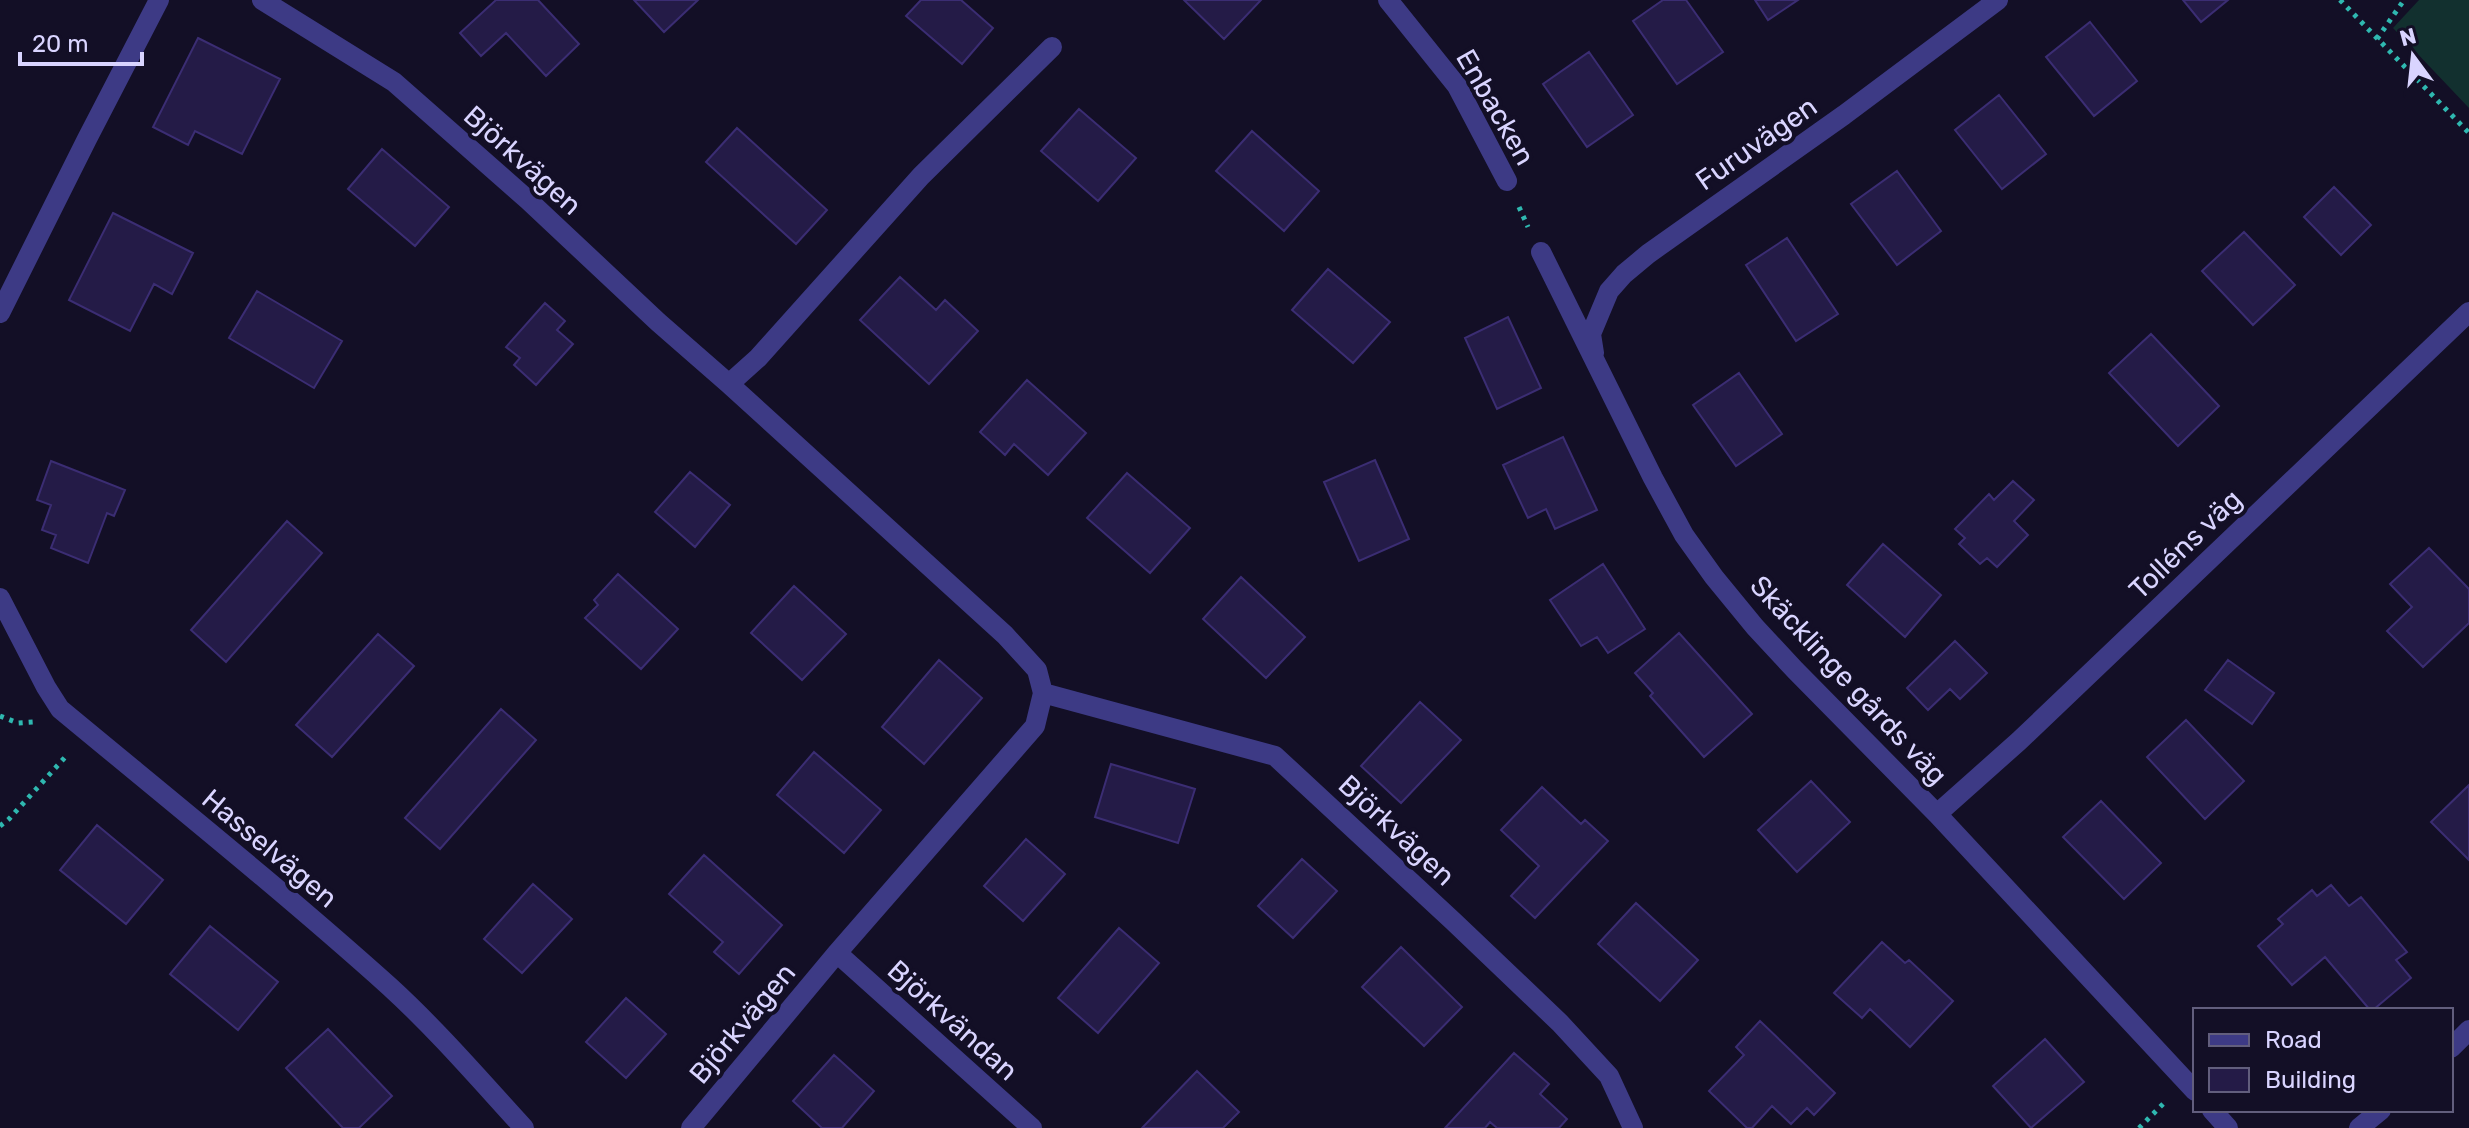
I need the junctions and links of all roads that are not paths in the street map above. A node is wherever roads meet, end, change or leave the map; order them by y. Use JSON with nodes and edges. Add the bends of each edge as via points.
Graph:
{"nodes":[{"id":1,"x":159,"y":0,"type":"edge"},
{"id":2,"x":262,"y":0,"type":"edge"},
{"id":3,"x":1388,"y":0,"type":"edge"},
{"id":4,"x":1998,"y":0,"type":"edge"},
{"id":5,"x":1052,"y":47,"type":"dead end"},
{"id":6,"x":1507,"y":181,"type":"road end"},
{"id":7,"x":1541,"y":252,"type":"road end"},
{"id":8,"x":2469,"y":312,"type":"edge"},
{"id":9,"x":0,"y":313,"type":"edge"},
{"id":10,"x":1596,"y":362,"type":"junction"},
{"id":11,"x":729,"y":384,"type":"junction"},
{"id":12,"x":0,"y":598,"type":"edge"},
{"id":13,"x":1043,"y":693,"type":"junction"},
{"id":14,"x":1937,"y":814,"type":"junction"},
{"id":15,"x":837,"y":953,"type":"junction"},
{"id":16,"x":2469,"y":1030,"type":"edge"},
{"id":17,"x":2453,"y":1046,"type":"edge"},
{"id":18,"x":2193,"y":1089,"type":"edge"},
{"id":19,"x":2214,"y":1112,"type":"edge"},
{"id":20,"x":2379,"y":1112,"type":"edge"},
{"id":21,"x":524,"y":1128,"type":"edge"},
{"id":22,"x":691,"y":1128,"type":"edge"},
{"id":23,"x":1032,"y":1128,"type":"edge"},
{"id":24,"x":1633,"y":1128,"type":"edge"},
{"id":25,"x":2228,"y":1128,"type":"edge"},
{"id":26,"x":2359,"y":1128,"type":"edge"}],
"edges":[{"from":1,"to":9,"type":"street"},
{"from":2,"to":11,"type":"street","name":"Björkvägen","via":[[394,82]]},
{"from":3,"to":6,"type":"street","name":"Enbacken","via":[[1457,86]]},
{"from":4,"to":10,"type":"street","name":"Furuvägen","via":[[1624,274],[1609,291],[1591,334]]},
{"from":5,"to":11,"type":"street","via":[[921,176]]},
{"from":7,"to":10,"type":"street","name":"Skäcklinge gårds väg"},
{"from":8,"to":14,"type":"street","name":"Tolléns väg"},
{"from":10,"to":14,"type":"street","name":"Skäcklinge gårds väg","via":[[1659,490],[1714,577],[1795,670]]},
{"from":11,"to":13,"type":"street","name":"Björkvägen","via":[[1005,635],[1037,670]]},
{"from":12,"to":21,"type":"street","name":"Hasselvägen","via":[[60,709],[391,988]]},
{"from":13,"to":15,"type":"street","name":"Björkvägen","via":[[1035,726]]},
{"from":13,"to":24,"type":"street","name":"Björkvägen","via":[[1275,756],[1560,1023],[1609,1076]]},
{"from":14,"to":18,"type":"street","name":"Skäcklinge gårds väg"},
{"from":15,"to":22,"type":"street","name":"Björkvägen"},
{"from":15,"to":23,"type":"street","name":"Björkvändan"},
{"from":16,"to":17,"type":"street"},
{"from":19,"to":25,"type":"street"},
{"from":20,"to":26,"type":"street"}]}
